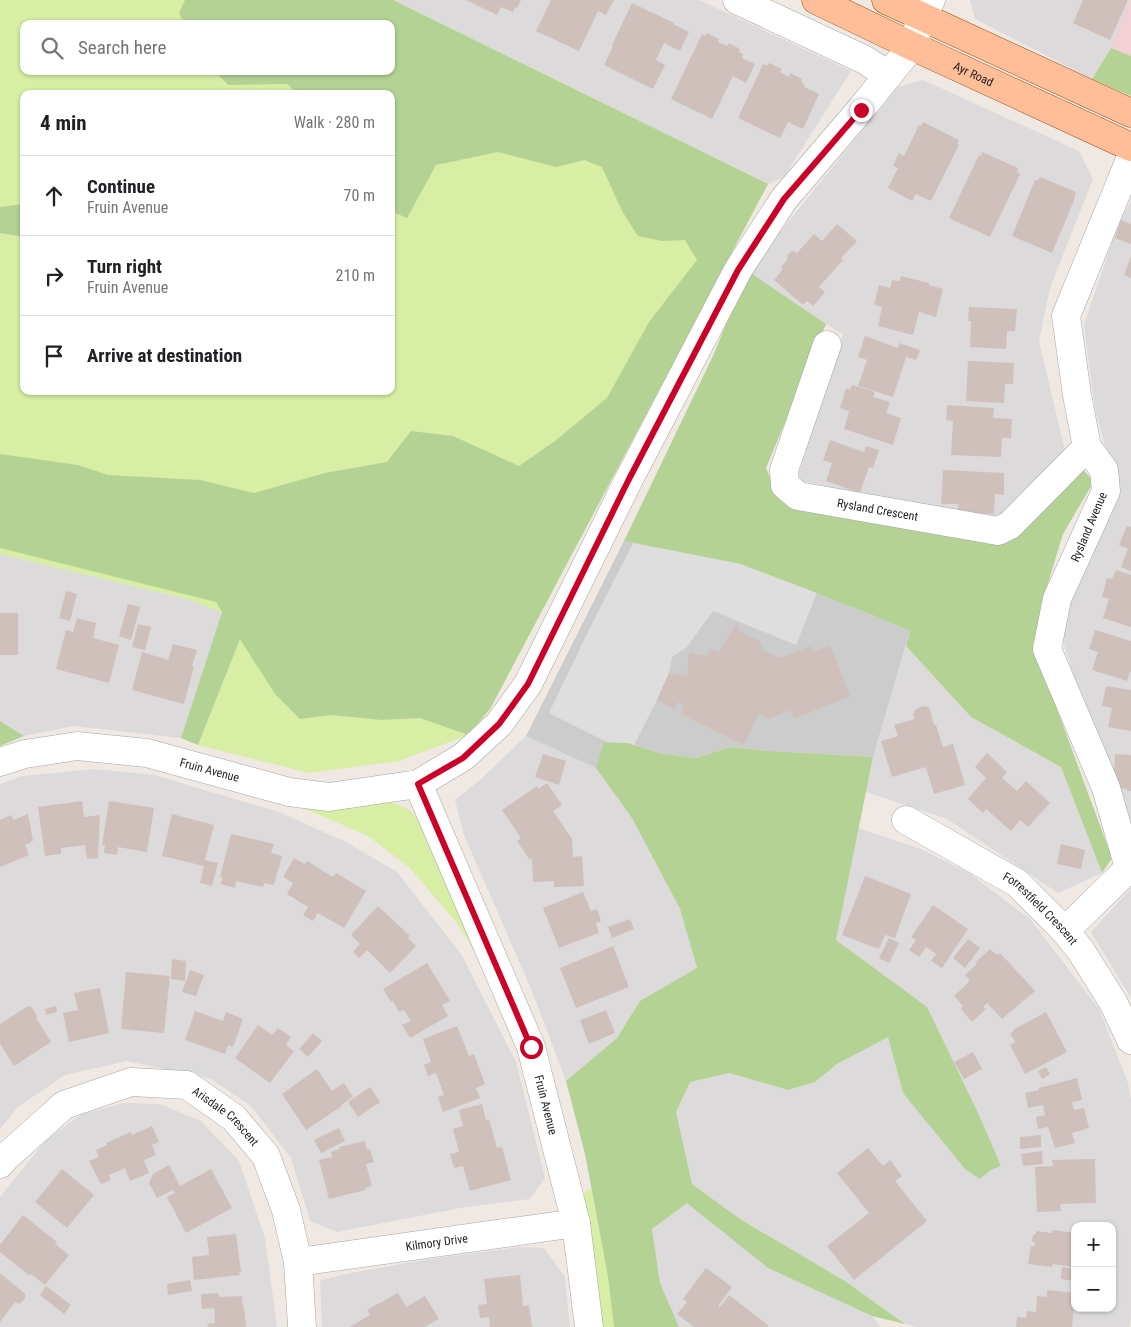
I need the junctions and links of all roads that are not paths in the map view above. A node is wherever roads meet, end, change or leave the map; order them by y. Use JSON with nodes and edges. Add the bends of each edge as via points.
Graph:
{"nodes":[{"id":1,"x":737,"y":0,"type":"edge"},
{"id":2,"x":816,"y":0,"type":"edge"},
{"id":3,"x":886,"y":0,"type":"edge"},
{"id":4,"x":927,"y":9,"type":"edge"},
{"id":5,"x":912,"y":46,"type":"junction"},
{"id":6,"x":888,"y":75,"type":"junction"},
{"id":7,"x":1131,"y":113,"type":"edge"},
{"id":8,"x":1131,"y":147,"type":"edge"},
{"id":9,"x":1131,"y":157,"type":"edge"},
{"id":10,"x":827,"y":344,"type":"dead end"},
{"id":11,"x":1087,"y":446,"type":"junction"},
{"id":12,"x":0,"y":762,"type":"edge"},
{"id":13,"x":418,"y":784,"type":"junction"},
{"id":14,"x":906,"y":820,"type":"dead end"},
{"id":15,"x":1130,"y":868,"type":"edge"},
{"id":16,"x":1064,"y":931,"type":"junction"},
{"id":17,"x":1131,"y":1040,"type":"edge"},
{"id":18,"x":0,"y":1164,"type":"edge"},
{"id":19,"x":576,"y":1223,"type":"junction"},
{"id":20,"x":298,"y":1262,"type":"junction"},
{"id":21,"x":302,"y":1327,"type":"edge"},
{"id":22,"x":589,"y":1327,"type":"edge"}],
"edges":[{"from":1,"to":6,"type":"street","via":[[865,60]]},
{"from":2,"to":5,"type":"main road","name":"Ayr Road"},
{"from":3,"to":4,"type":"main road"},
{"from":4,"to":5,"type":"street","name":"Fruin Avenue"},
{"from":4,"to":7,"type":"main road"},
{"from":5,"to":6,"type":"street","name":"Fruin Avenue"},
{"from":5,"to":8,"type":"main road","name":"Ayr Road"},
{"from":6,"to":13,"type":"street","name":"Fruin Avenue","via":[[784,199],[738,270],[628,481],[528,684],[499,724],[463,758]]},
{"from":9,"to":11,"type":"street","name":"Rysland Avenue","via":[[1066,316],[1076,395]]},
{"from":10,"to":11,"type":"street","name":"Rysland Crescent","via":[[784,470],[785,485],[798,496],[998,531],[1010,525]]},
{"from":11,"to":15,"type":"street","name":"Rysland Avenue","via":[[1104,470],[1106,491],[1058,599],[1047,648],[1106,788]]},
{"from":12,"to":13,"type":"street","name":"Fruin Avenue","via":[[25,754],[77,746],[147,753],[290,792],[329,797]]},
{"from":13,"to":19,"type":"street","name":"Fruin Avenue","via":[[531,1047]]},
{"from":14,"to":16,"type":"street","name":"Forrestfield Crescent","via":[[1017,883]]},
{"from":15,"to":16,"type":"street","name":"Rysland Avenue"},
{"from":16,"to":17,"type":"street","name":"Forrestfield Crescent","via":[[1081,951],[1113,1002]]},
{"from":18,"to":20,"type":"street","name":"Arisdale Crescent","via":[[64,1105],[131,1082],[187,1085],[234,1118],[266,1156],[286,1210]]},
{"from":19,"to":20,"type":"street","name":"Kilmory Drive"},
{"from":19,"to":22,"type":"street","name":"Fruin Avenue"},
{"from":20,"to":21,"type":"street","name":"Arisdale Crescent"}]}
